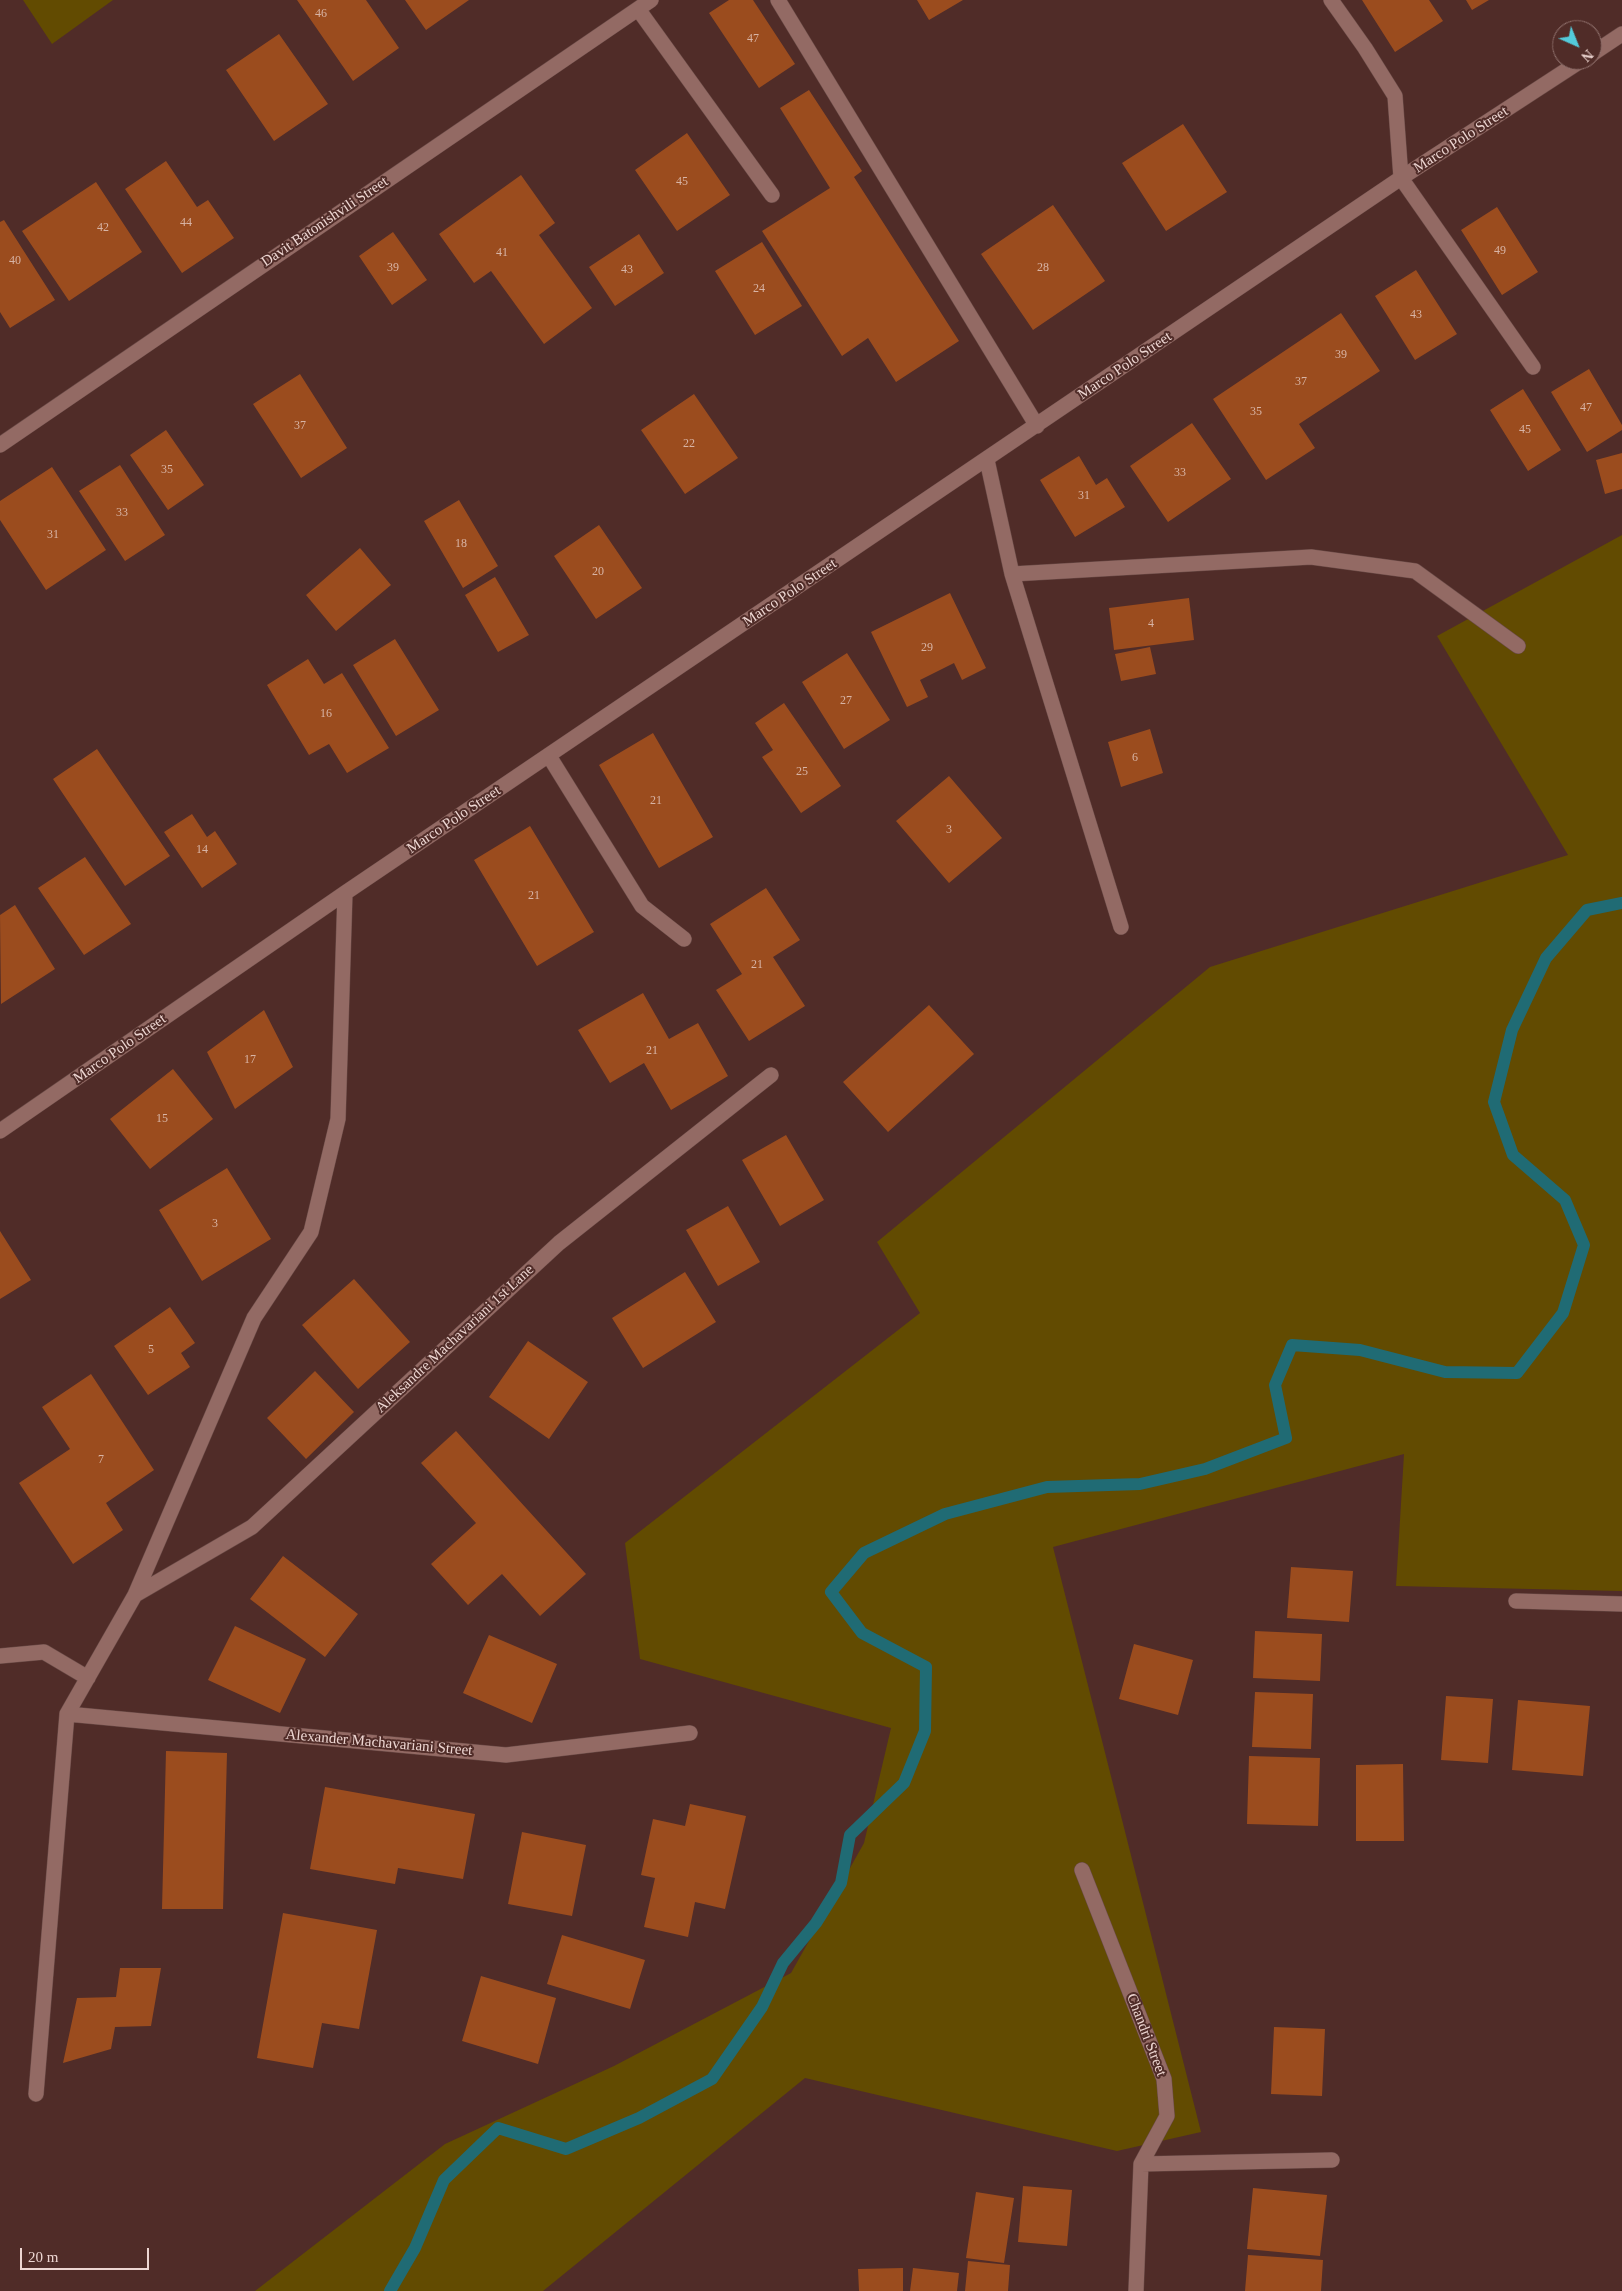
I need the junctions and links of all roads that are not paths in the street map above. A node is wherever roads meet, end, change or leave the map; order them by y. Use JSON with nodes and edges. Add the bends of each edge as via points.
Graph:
{"nodes":[{"id":1,"x":651,"y":0,"type":"edge"},
{"id":2,"x":778,"y":0,"type":"edge"},
{"id":3,"x":1331,"y":0,"type":"edge"},
{"id":4,"x":638,"y":9,"type":"junction"},
{"id":5,"x":1622,"y":34,"type":"edge"},
{"id":6,"x":1602,"y":47,"type":"edge"},
{"id":7,"x":1567,"y":70,"type":"edge"},
{"id":8,"x":1401,"y":178,"type":"junction"},
{"id":9,"x":772,"y":195,"type":"dead end"},
{"id":10,"x":1532,"y":367,"type":"dead end"},
{"id":11,"x":1037,"y":426,"type":"junction"},
{"id":12,"x":0,"y":445,"type":"edge"},
{"id":13,"x":987,"y":460,"type":"junction"},
{"id":14,"x":1012,"y":574,"type":"junction"},
{"id":15,"x":1518,"y":646,"type":"dead end"},
{"id":16,"x":549,"y":756,"type":"junction"},
{"id":17,"x":345,"y":894,"type":"junction"},
{"id":18,"x":1121,"y":927,"type":"dead end"},
{"id":19,"x":684,"y":939,"type":"dead end"},
{"id":20,"x":771,"y":1075,"type":"dead end"},
{"id":21,"x":0,"y":1131,"type":"edge"},
{"id":22,"x":135,"y":1595,"type":"junction"},
{"id":23,"x":1516,"y":1601,"type":"dead end"},
{"id":24,"x":1622,"y":1604,"type":"edge"},
{"id":25,"x":0,"y":1656,"type":"edge"},
{"id":26,"x":88,"y":1678,"type":"junction"},
{"id":27,"x":67,"y":1714,"type":"junction"},
{"id":28,"x":690,"y":1733,"type":"dead end"},
{"id":29,"x":1082,"y":1870,"type":"dead end"},
{"id":30,"x":36,"y":2094,"type":"dead end"},
{"id":31,"x":1332,"y":2160,"type":"dead end"},
{"id":32,"x":1141,"y":2164,"type":"junction"},
{"id":33,"x":1136,"y":2291,"type":"edge"}],
"edges":[{"from":1,"to":4,"type":"street","name":"Davit Batonishvili Street"},
{"from":2,"to":11,"type":"street"},
{"from":3,"to":8,"type":"street","via":[[1395,96]]},
{"from":4,"to":9,"type":"street"},
{"from":4,"to":12,"type":"street","name":"Davit Batonishvili Street"},
{"from":5,"to":6,"type":"street"},
{"from":7,"to":8,"type":"street","name":"Marco Polo Street"},
{"from":8,"to":10,"type":"street"},
{"from":8,"to":11,"type":"street","name":"Marco Polo Street"},
{"from":11,"to":13,"type":"street","name":"Marco Polo Street"},
{"from":13,"to":14,"type":"street"},
{"from":13,"to":16,"type":"street","name":"Marco Polo Street"},
{"from":14,"to":15,"type":"street","via":[[1311,557],[1415,571]]},
{"from":14,"to":18,"type":"street"},
{"from":16,"to":17,"type":"street","name":"Marco Polo Street"},
{"from":16,"to":19,"type":"street","via":[[642,906]]},
{"from":17,"to":21,"type":"street","name":"Marco Polo Street"},
{"from":17,"to":22,"type":"street","via":[[338,1119],[311,1232],[254,1318]]},
{"from":20,"to":22,"type":"street","name":"Aleksandre Machavariani 1st Lane","via":[[559,1243],[252,1527]]},
{"from":22,"to":26,"type":"street"},
{"from":23,"to":24,"type":"street"},
{"from":25,"to":26,"type":"street","via":[[44,1652]]},
{"from":26,"to":27,"type":"street"},
{"from":27,"to":28,"type":"street","name":"Alexander Machavariani Street","via":[[506,1755]]},
{"from":27,"to":30,"type":"street"},
{"from":29,"to":32,"type":"street","name":"Chandri Street","via":[[1164,2079],[1167,2116]]},
{"from":31,"to":32,"type":"street"},
{"from":32,"to":33,"type":"street","name":"Chandri Street"}]}
